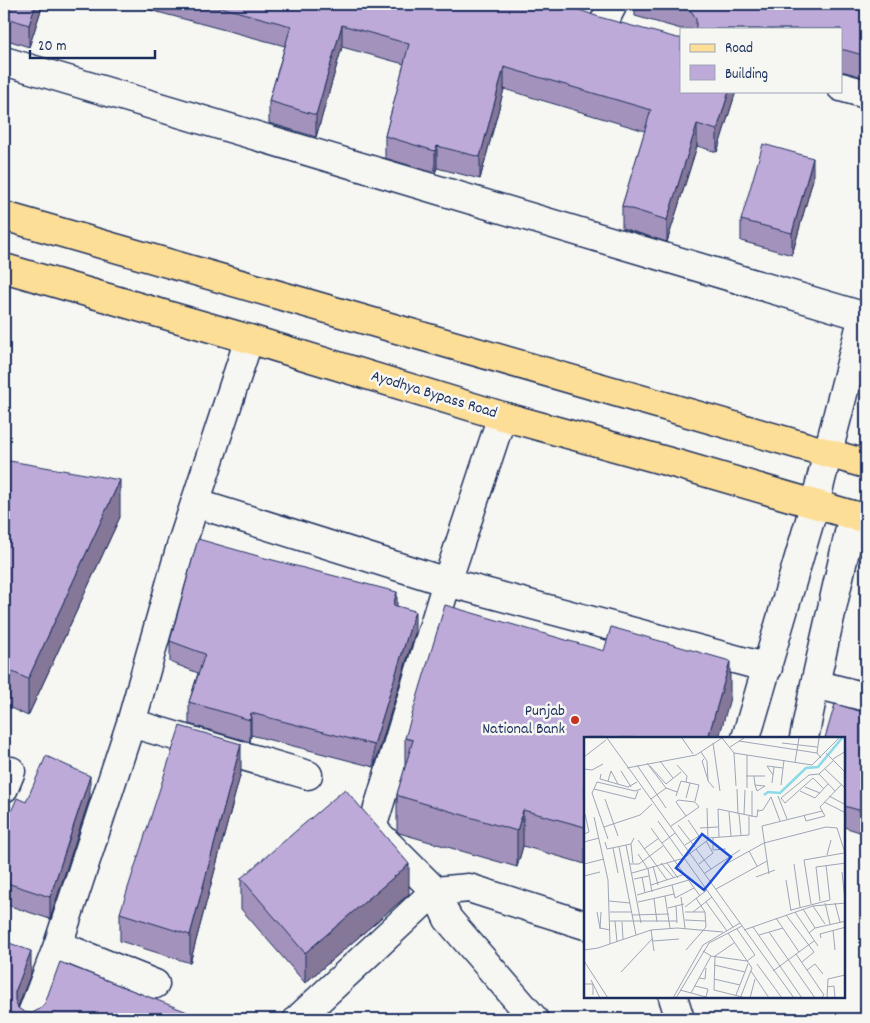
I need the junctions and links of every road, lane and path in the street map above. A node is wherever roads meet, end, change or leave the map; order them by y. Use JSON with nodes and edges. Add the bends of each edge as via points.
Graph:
{"nodes":[{"id":1,"x":576,"y":14,"type":"edge"},
{"id":2,"x":608,"y":14,"type":"edge"},
{"id":3,"x":629,"y":31,"type":"edge"},
{"id":4,"x":4,"y":61,"type":"edge"},
{"id":5,"x":842,"y":88,"type":"edge"},
{"id":6,"x":866,"y":94,"type":"edge"},
{"id":7,"x":4,"y":216,"type":"edge"},
{"id":8,"x":4,"y":268,"type":"edge"},
{"id":9,"x":865,"y":315,"type":"edge"},
{"id":10,"x":248,"y":339,"type":"junction"},
{"id":11,"x":502,"y":416,"type":"junction"},
{"id":12,"x":828,"y":453,"type":"junction"},
{"id":13,"x":866,"y":464,"type":"edge"},
{"id":14,"x":195,"y":503,"type":"junction"},
{"id":15,"x":815,"y":503,"type":"junction"},
{"id":16,"x":860,"y":517,"type":"edge"},
{"id":17,"x":447,"y":582,"type":"junction"},
{"id":18,"x":768,"y":668,"type":"junction"},
{"id":19,"x":815,"y":684,"type":"junction"},
{"id":20,"x":866,"y":697,"type":"edge"},
{"id":21,"x":131,"y":723,"type":"junction"},
{"id":22,"x":746,"y":737,"type":"edge"},
{"id":23,"x":804,"y":737,"type":"edge"},
{"id":24,"x":308,"y":775,"type":"dead end"},
{"id":25,"x":435,"y":891,"type":"junction"},
{"id":26,"x":584,"y":925,"type":"edge"},
{"id":27,"x":58,"y":945,"type":"junction"},
{"id":28,"x":155,"y":984,"type":"dead end"},
{"id":29,"x":673,"y":998,"type":"edge"},
{"id":30,"x":30,"y":1019,"type":"edge"},
{"id":31,"x":298,"y":1019,"type":"edge"},
{"id":32,"x":534,"y":1019,"type":"edge"},
{"id":33,"x":680,"y":1019,"type":"edge"}],
"edges":[{"from":1,"to":2,"type":"street"},
{"from":2,"to":3,"type":"street"},
{"from":4,"to":9,"type":"street"},
{"from":5,"to":6,"type":"street"},
{"from":7,"to":12,"type":"main road"},
{"from":8,"to":10,"type":"main road","name":"Ayodhya Bypass Road"},
{"from":9,"to":12,"type":"street"},
{"from":10,"to":11,"type":"main road","name":"Ayodhya Bypass Road"},
{"from":10,"to":14,"type":"street"},
{"from":11,"to":15,"type":"main road","name":"Ayodhya Bypass Road"},
{"from":11,"to":17,"type":"street"},
{"from":12,"to":13,"type":"main road"},
{"from":12,"to":15,"type":"street"},
{"from":14,"to":17,"type":"street"},
{"from":14,"to":21,"type":"street"},
{"from":15,"to":16,"type":"main road","name":"Ayodhya Bypass Road"},
{"from":15,"to":18,"type":"street"},
{"from":16,"to":19,"type":"street"},
{"from":17,"to":18,"type":"street"},
{"from":17,"to":25,"type":"street","via":[[372,828]]},
{"from":18,"to":22,"type":"street"},
{"from":19,"to":20,"type":"street"},
{"from":19,"to":23,"type":"street"},
{"from":21,"to":24,"type":"street"},
{"from":21,"to":27,"type":"street"},
{"from":25,"to":26,"type":"street","via":[[469,888]]},
{"from":25,"to":31,"type":"street"},
{"from":25,"to":32,"type":"street","via":[[448,919]]},
{"from":27,"to":28,"type":"street"},
{"from":27,"to":30,"type":"street"},
{"from":29,"to":33,"type":"street"}]}
